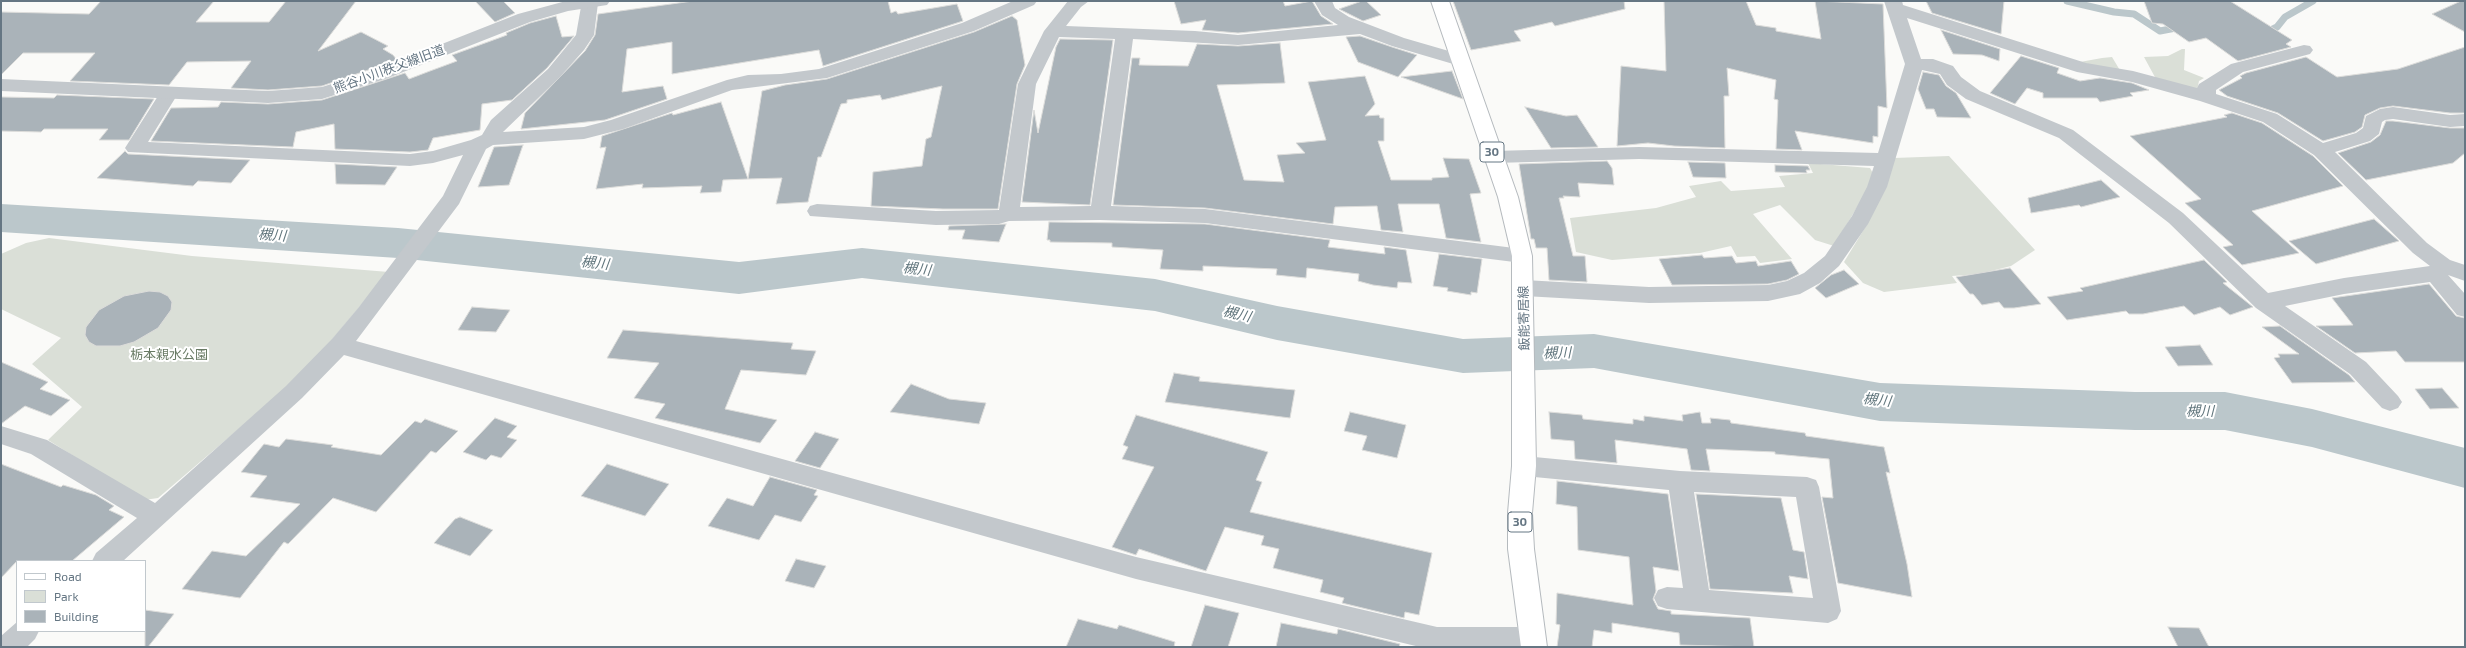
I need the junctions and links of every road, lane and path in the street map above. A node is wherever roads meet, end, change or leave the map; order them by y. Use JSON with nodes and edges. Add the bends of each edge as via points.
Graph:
{"nodes":[{"id":1,"x":1028,"y":1,"type":"edge"},
{"id":2,"x":1323,"y":1,"type":"edge"},
{"id":3,"x":1440,"y":1,"type":"edge"},
{"id":4,"x":595,"y":2,"type":"edge"},
{"id":5,"x":1072,"y":2,"type":"edge"},
{"id":6,"x":565,"y":4,"type":"edge"},
{"id":7,"x":1893,"y":4,"type":"edge"},
{"id":8,"x":1364,"y":28,"type":"junction"},
{"id":9,"x":1053,"y":31,"type":"junction"},
{"id":10,"x":1125,"y":34,"type":"junction"},
{"id":11,"x":2304,"y":50,"type":"dead end"},
{"id":12,"x":1460,"y":60,"type":"junction"},
{"id":13,"x":1914,"y":64,"type":"junction"},
{"id":14,"x":1,"y":85,"type":"edge"},
{"id":15,"x":170,"y":92,"type":"junction"},
{"id":16,"x":2207,"y":97,"type":"junction"},
{"id":17,"x":2465,"y":120,"type":"edge"},
{"id":18,"x":484,"y":142,"type":"junction"},
{"id":19,"x":2320,"y":150,"type":"junction"},
{"id":20,"x":1494,"y":157,"type":"junction"},
{"id":21,"x":1887,"y":159,"type":"junction"},
{"id":22,"x":817,"y":211,"type":"dead end"},
{"id":23,"x":1100,"y":213,"type":"junction"},
{"id":24,"x":1008,"y":214,"type":"junction"},
{"id":25,"x":1522,"y":256,"type":"junction"},
{"id":26,"x":2439,"y":269,"type":"junction"},
{"id":27,"x":2465,"y":272,"type":"edge"},
{"id":28,"x":1524,"y":298,"type":"junction"},
{"id":29,"x":2264,"y":302,"type":"junction"},
{"id":30,"x":2465,"y":309,"type":"edge"},
{"id":31,"x":340,"y":345,"type":"junction"},
{"id":32,"x":2390,"y":402,"type":"dead end"},
{"id":33,"x":1,"y":435,"type":"edge"},
{"id":34,"x":1524,"y":466,"type":"junction"},
{"id":35,"x":1680,"y":481,"type":"junction"},
{"id":36,"x":156,"y":516,"type":"junction"},
{"id":37,"x":106,"y":560,"type":"edge"},
{"id":38,"x":1667,"y":598,"type":"dead end"},
{"id":39,"x":1698,"y":600,"type":"junction"},
{"id":40,"x":25,"y":632,"type":"edge"},
{"id":41,"x":1533,"y":643,"type":"edge"},
{"id":42,"x":8,"y":647,"type":"edge"}],
"edges":[{"from":1,"to":18,"type":"street","via":[[968,27],[821,74],[781,80],[748,81],[727,86],[616,125],[584,133]]},
{"from":2,"to":8,"type":"street","via":[[1328,11],[1343,21]]},
{"from":3,"to":12,"type":"main road","name":"飯能寄居線","number":"30"},
{"from":4,"to":6,"type":"street","name":"熊谷小川秩父線旧道"},
{"from":4,"to":18,"type":"street","via":[[585,35],[578,46],[554,73],[498,124]]},
{"from":5,"to":9,"type":"street"},
{"from":6,"to":15,"type":"street","name":"熊谷小川秩父線旧道","via":[[342,88],[295,96],[268,97]]},
{"from":7,"to":13,"type":"street"},
{"from":7,"to":16,"type":"street","via":[[2083,68],[2133,77]]},
{"from":8,"to":10,"type":"street","via":[[1238,40]]},
{"from":8,"to":12,"type":"street","via":[[1398,42]]},
{"from":9,"to":10,"type":"street"},
{"from":9,"to":24,"type":"street","via":[[1027,84]]},
{"from":10,"to":23,"type":"street"},
{"from":11,"to":16,"type":"street","via":[[2237,68],[2206,88]]},
{"from":12,"to":20,"type":"main road","name":"飯能寄居線","number":"30"},
{"from":13,"to":21,"type":"street"},
{"from":13,"to":29,"type":"street","via":[[1933,65],[1947,70],[1954,81],[1973,95],[2066,134],[2176,218]]},
{"from":14,"to":15,"type":"street","name":"熊谷小川秩父線旧道"},
{"from":15,"to":18,"type":"street","via":[[135,148],[410,160],[433,157]]},
{"from":16,"to":19,"type":"street","via":[[2270,118]]},
{"from":17,"to":19,"type":"street","via":[[2380,114],[2373,120],[2372,130],[2363,137]]},
{"from":18,"to":31,"type":"street","via":[[452,199],[381,295]]},
{"from":19,"to":26,"type":"street"},
{"from":20,"to":21,"type":"street","via":[[1639,153]]},
{"from":20,"to":25,"type":"main road","name":"飯能寄居線","number":"30","via":[[1508,197]]},
{"from":21,"to":28,"type":"street","via":[[1877,187],[1847,241],[1832,261],[1812,278],[1792,288],[1768,293]]},
{"from":22,"to":24,"type":"street","via":[[936,218],[999,217]]},
{"from":23,"to":24,"type":"street"},
{"from":23,"to":25,"type":"street","via":[[1205,216]]},
{"from":25,"to":28,"type":"main road","name":"飯能寄居線","number":"30"},
{"from":26,"to":27,"type":"street"},
{"from":26,"to":29,"type":"street"},
{"from":26,"to":30,"type":"street"},
{"from":28,"to":34,"type":"main road","name":"飯能寄居線","number":"30"},
{"from":29,"to":32,"type":"street","via":[[2358,368]]},
{"from":31,"to":36,"type":"street","via":[[294,392]]},
{"from":31,"to":41,"type":"street","via":[[1136,568],[1437,638]]},
{"from":33,"to":36,"type":"street","via":[[39,447]]},
{"from":34,"to":35,"type":"street"},
{"from":34,"to":41,"type":"main road","name":"飯能寄居線","number":"30","via":[[1520,513],[1521,549]]},
{"from":35,"to":39,"type":"street"},
{"from":35,"to":39,"type":"street","via":[[1807,487],[1828,611]]},
{"from":36,"to":37,"type":"street"},
{"from":38,"to":39,"type":"street"},
{"from":40,"to":42,"type":"street"}]}
